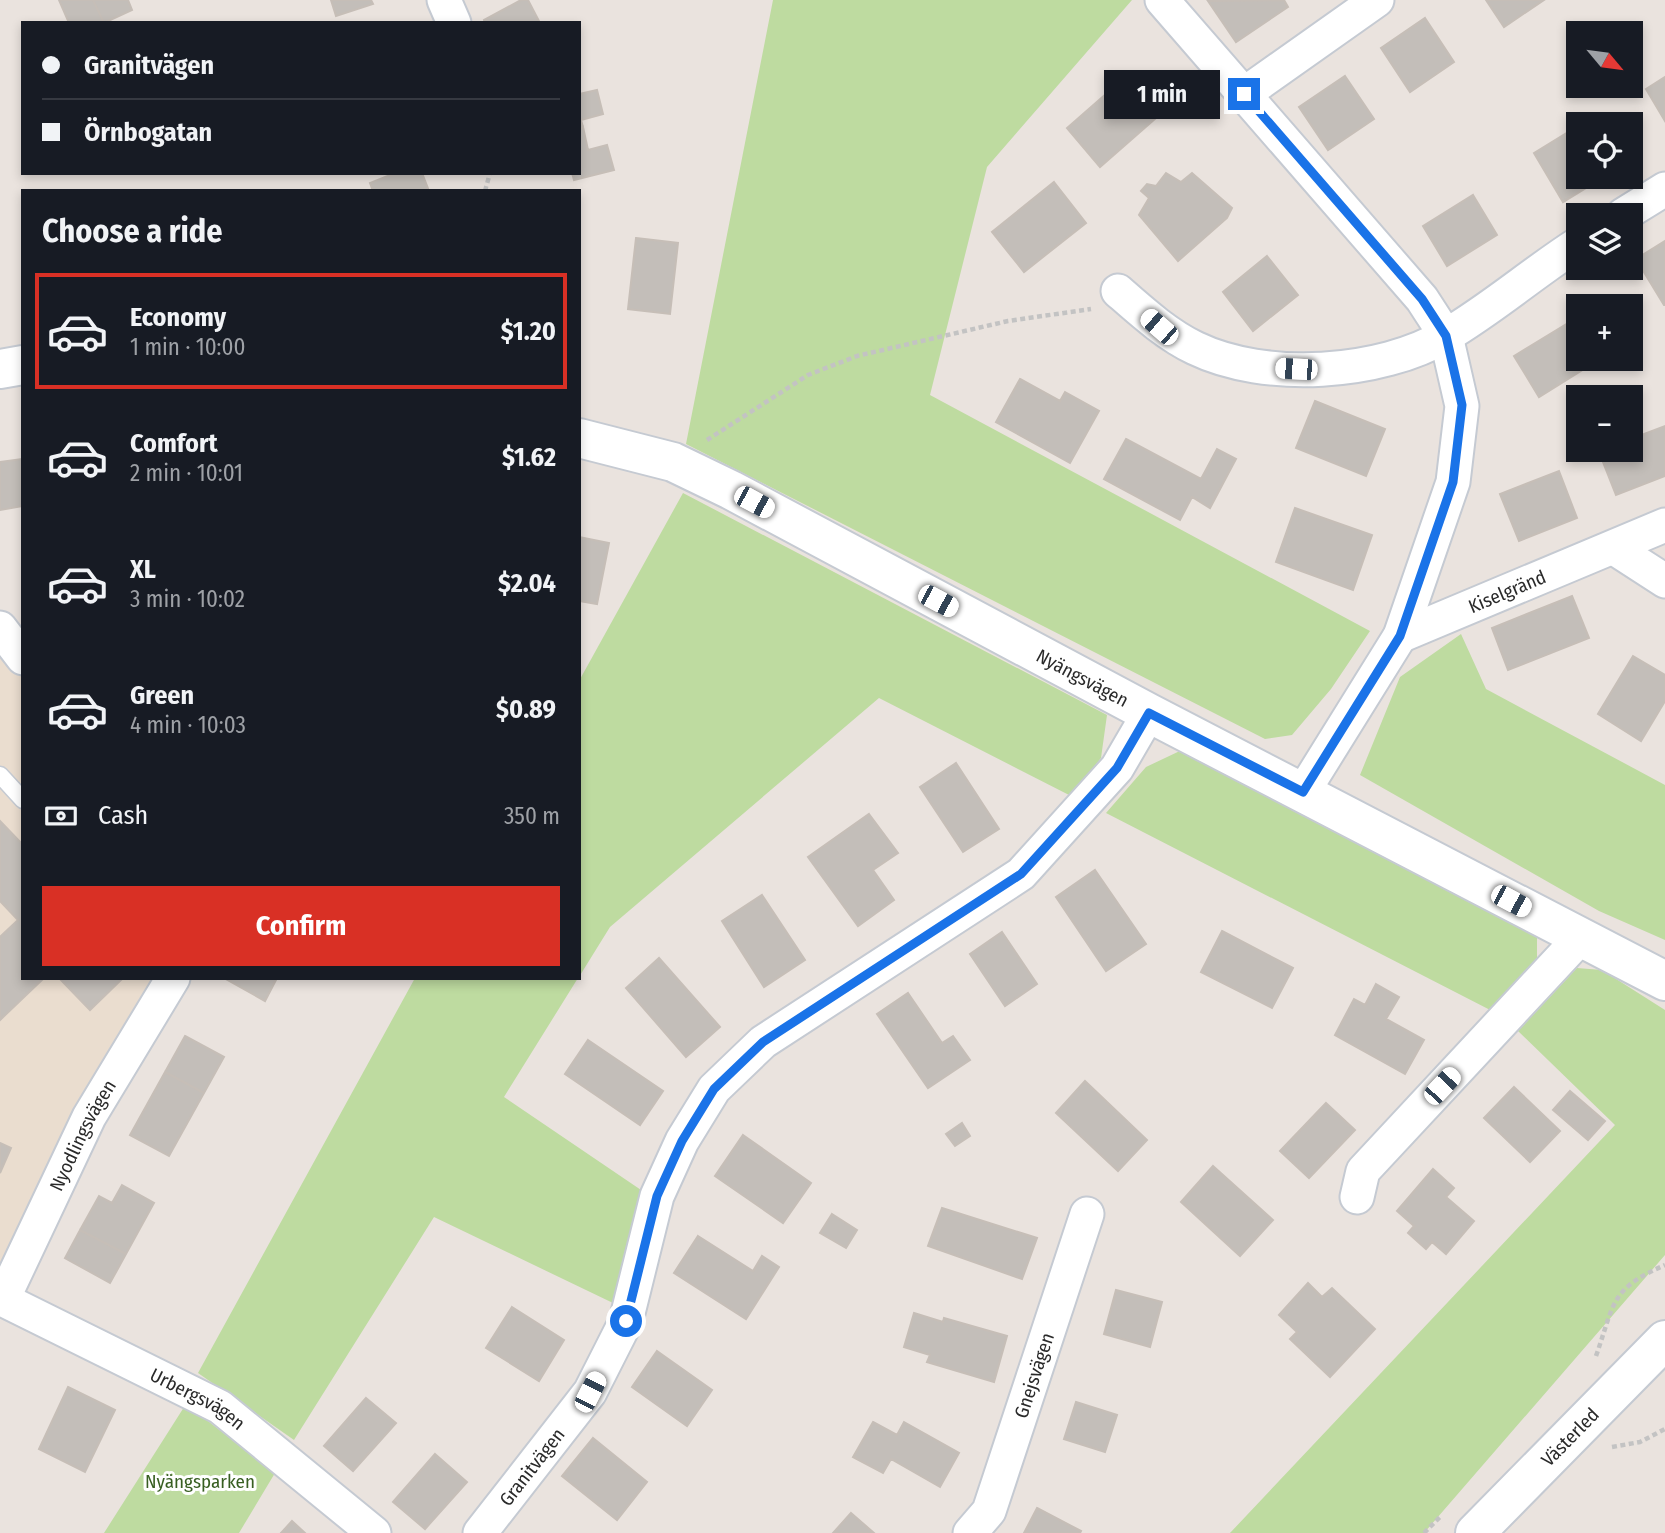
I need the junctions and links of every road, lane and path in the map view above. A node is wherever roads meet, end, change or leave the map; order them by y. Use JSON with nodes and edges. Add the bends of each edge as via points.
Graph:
{"nodes":[{"id":1,"x":444,"y":0,"type":"edge"},
{"id":2,"x":1162,"y":0,"type":"edge"},
{"id":3,"x":1377,"y":0,"type":"edge"},
{"id":4,"x":453,"y":21,"type":"edge"},
{"id":5,"x":1244,"y":94,"type":"junction"},
{"id":6,"x":1665,"y":189,"type":"edge"},
{"id":7,"x":1642,"y":203,"type":"edge"},
{"id":8,"x":1566,"y":252,"type":"edge"},
{"id":9,"x":1118,"y":291,"type":"joint"},
{"id":10,"x":1446,"y":336,"type":"junction"},
{"id":11,"x":21,"y":365,"type":"edge"},
{"id":12,"x":0,"y":369,"type":"edge"},
{"id":13,"x":581,"y":439,"type":"edge"},
{"id":14,"x":673,"y":462,"type":"junction"},
{"id":15,"x":1665,"y":525,"type":"edge"},
{"id":16,"x":1614,"y":548,"type":"junction"},
{"id":17,"x":1665,"y":582,"type":"edge"},
{"id":18,"x":0,"y":628,"type":"edge"},
{"id":19,"x":1400,"y":636,"type":"junction"},
{"id":20,"x":21,"y":655,"type":"edge"},
{"id":21,"x":1149,"y":713,"type":"junction"},
{"id":22,"x":0,"y":775,"type":"edge"},
{"id":23,"x":1303,"y":792,"type":"junction"},
{"id":24,"x":21,"y":798,"type":"edge"},
{"id":25,"x":1580,"y":937,"type":"junction"},
{"id":26,"x":172,"y":980,"type":"edge"},
{"id":27,"x":1665,"y":981,"type":"edge"},
{"id":28,"x":1357,"y":1197,"type":"dead end"},
{"id":29,"x":1087,"y":1214,"type":"dead end"},
{"id":30,"x":1665,"y":1265,"type":"edge"},
{"id":31,"x":2,"y":1298,"type":"edge"},
{"id":32,"x":1665,"y":1340,"type":"edge"},
{"id":33,"x":1593,"y":1364,"type":"dead end"},
{"id":34,"x":1443,"y":1514,"type":"dead end"},
{"id":35,"x":374,"y":1533,"type":"edge"},
{"id":36,"x":480,"y":1533,"type":"edge"},
{"id":37,"x":970,"y":1533,"type":"edge"},
{"id":38,"x":1424,"y":1533,"type":"edge"},
{"id":39,"x":1475,"y":1533,"type":"edge"}],
"edges":[{"from":1,"to":4,"type":"street"},
{"from":2,"to":5,"type":"street"},
{"from":3,"to":5,"type":"street"},
{"from":5,"to":10,"type":"street","via":[[1422,299]]},
{"from":6,"to":7,"type":"street"},
{"from":8,"to":10,"type":"street"},
{"from":9,"to":10,"type":"street","via":[[1159,327],[1196,348],[1248,367],[1320,371],[1385,359]]},
{"from":9,"to":14,"type":"path","via":[[1088,310],[1008,321],[857,356],[808,375]]},
{"from":10,"to":19,"type":"street","via":[[1462,405],[1453,482]]},
{"from":11,"to":12,"type":"street"},
{"from":13,"to":14,"type":"street","name":"Nyängsvägen"},
{"from":14,"to":21,"type":"street","name":"Nyängsvägen"},
{"from":15,"to":16,"type":"street","name":"Kiselgränd"},
{"from":16,"to":17,"type":"street"},
{"from":16,"to":19,"type":"street","name":"Kiselgränd"},
{"from":18,"to":20,"type":"street"},
{"from":19,"to":23,"type":"street"},
{"from":21,"to":23,"type":"street","name":"Nyängsvägen"},
{"from":21,"to":36,"type":"street","name":"Granitvägen","via":[[1117,768],[1021,874],[763,1042],[714,1089],[682,1141],[657,1196],[626,1321],[590,1392]]},
{"from":22,"to":24,"type":"lane"},
{"from":23,"to":25,"type":"street","name":"Nyängsvägen"},
{"from":25,"to":27,"type":"street","name":"Nyängsvägen"},
{"from":25,"to":28,"type":"street","via":[[1363,1171]]},
{"from":26,"to":31,"type":"street","name":"Nyodlingsvägen","via":[[89,1117]]},
{"from":29,"to":37,"type":"street","name":"Gnejsvägen","via":[[989,1511]]},
{"from":30,"to":33,"type":"path","via":[[1636,1277],[1618,1293]]},
{"from":31,"to":35,"type":"street","name":"Urbergsvägen","via":[[220,1407]]},
{"from":32,"to":39,"type":"street","name":"Västerled"},
{"from":34,"to":38,"type":"path"}]}
